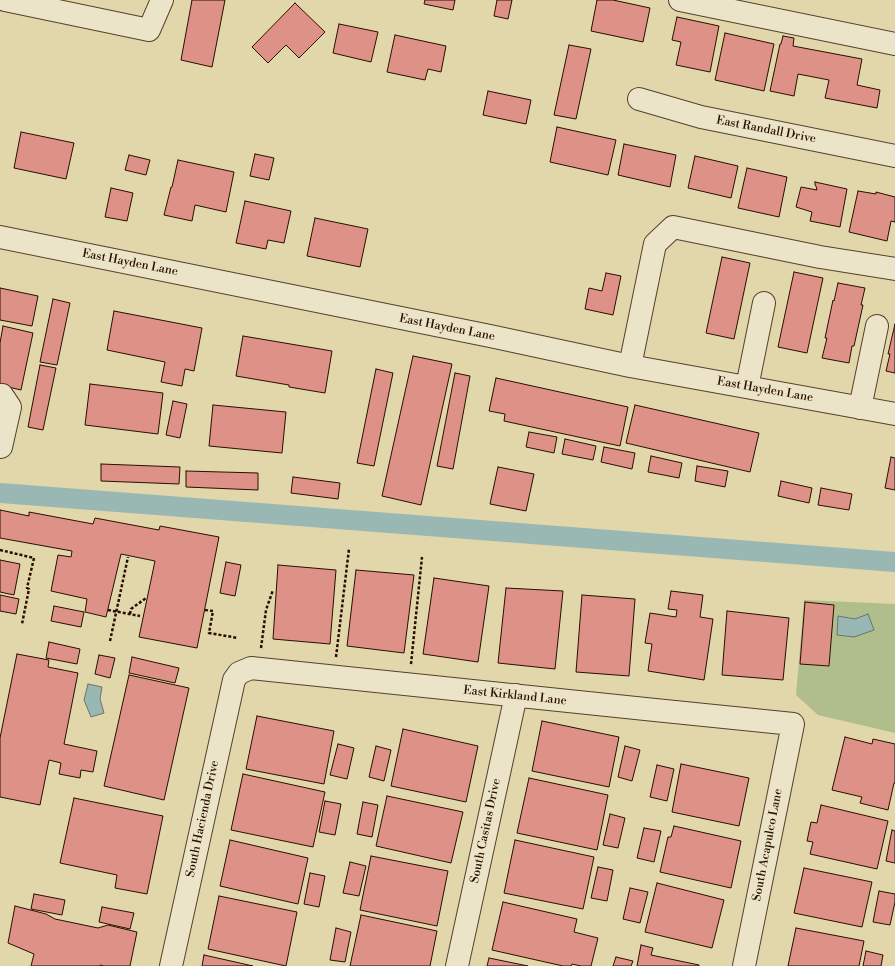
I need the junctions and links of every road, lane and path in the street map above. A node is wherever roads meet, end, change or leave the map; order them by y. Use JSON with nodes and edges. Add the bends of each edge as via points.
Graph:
{"nodes":[{"id":1,"x":5,"y":0,"type":"edge"},
{"id":2,"x":162,"y":0,"type":"edge"},
{"id":3,"x":680,"y":0,"type":"edge"},
{"id":4,"x":895,"y":44,"type":"edge"},
{"id":5,"x":639,"y":99,"type":"dead end"},
{"id":6,"x":895,"y":156,"type":"edge"},
{"id":7,"x":0,"y":237,"type":"edge"},
{"id":8,"x":895,"y":269,"type":"edge"},
{"id":9,"x":764,"y":303,"type":"dead end"},
{"id":10,"x":877,"y":326,"type":"dead end"},
{"id":11,"x":630,"y":366,"type":"junction"},
{"id":12,"x":747,"y":387,"type":"junction"},
{"id":13,"x":0,"y":395,"type":"edge"},
{"id":14,"x":860,"y":408,"type":"junction"},
{"id":15,"x":895,"y":414,"type":"edge"},
{"id":16,"x":0,"y":448,"type":"edge"},
{"id":17,"x":349,"y":549,"type":"dead end"},
{"id":18,"x":0,"y":550,"type":"edge"},
{"id":19,"x":128,"y":557,"type":"dead end"},
{"id":20,"x":422,"y":557,"type":"dead end"},
{"id":21,"x":273,"y":590,"type":"dead end"},
{"id":22,"x":146,"y":598,"type":"dead end"},
{"id":23,"x":108,"y":610,"type":"dead end"},
{"id":24,"x":205,"y":610,"type":"dead end"},
{"id":25,"x":116,"y":612,"type":"junction"},
{"id":26,"x":130,"y":614,"type":"junction"},
{"id":27,"x":140,"y":616,"type":"dead end"},
{"id":28,"x":22,"y":624,"type":"dead end"},
{"id":29,"x":238,"y":638,"type":"dead end"},
{"id":30,"x":110,"y":641,"type":"dead end"},
{"id":31,"x":261,"y":650,"type":"dead end"},
{"id":32,"x":336,"y":657,"type":"dead end"},
{"id":33,"x":411,"y":665,"type":"dead end"},
{"id":34,"x":239,"y":673,"type":"joint"},
{"id":35,"x":516,"y":696,"type":"junction"},
{"id":36,"x":793,"y":724,"type":"joint"},
{"id":37,"x":171,"y":966,"type":"edge"},
{"id":38,"x":457,"y":966,"type":"edge"},
{"id":39,"x":744,"y":966,"type":"edge"}],
"edges":[{"from":1,"to":2,"type":"street","via":[[149,30]]},
{"from":3,"to":4,"type":"street"},
{"from":5,"to":6,"type":"street","name":"East Randall Drive","via":[[701,117]]},
{"from":7,"to":11,"type":"street","name":"East Hayden Lane"},
{"from":8,"to":11,"type":"street","via":[[820,257],[673,227],[655,244]]},
{"from":9,"to":12,"type":"street"},
{"from":10,"to":14,"type":"street"},
{"from":11,"to":12,"type":"street","name":"East Hayden Lane"},
{"from":12,"to":14,"type":"street","name":"East Hayden Lane"},
{"from":13,"to":16,"type":"street","via":[[10,407]]},
{"from":14,"to":15,"type":"street","name":"East Hayden Lane"},
{"from":17,"to":32,"type":"path"},
{"from":18,"to":28,"type":"path","via":[[34,558]]},
{"from":19,"to":25,"type":"path"},
{"from":20,"to":33,"type":"path"},
{"from":21,"to":31,"type":"path","via":[[266,610]]},
{"from":22,"to":26,"type":"path","via":[[131,609]]},
{"from":23,"to":25,"type":"path"},
{"from":24,"to":29,"type":"path","via":[[213,611],[209,633]]},
{"from":25,"to":26,"type":"path"},
{"from":25,"to":30,"type":"path"},
{"from":26,"to":27,"type":"path"},
{"from":34,"to":35,"type":"street","name":"East Kirkland Lane","via":[[251,668]]},
{"from":34,"to":37,"type":"street","name":"South Hacienda Drive","via":[[234,680]]},
{"from":35,"to":36,"type":"street","name":"East Kirkland Lane"},
{"from":35,"to":38,"type":"street","name":"South Casitas Drive"},
{"from":36,"to":39,"type":"street","name":"South Acapulco Lane"}]}
